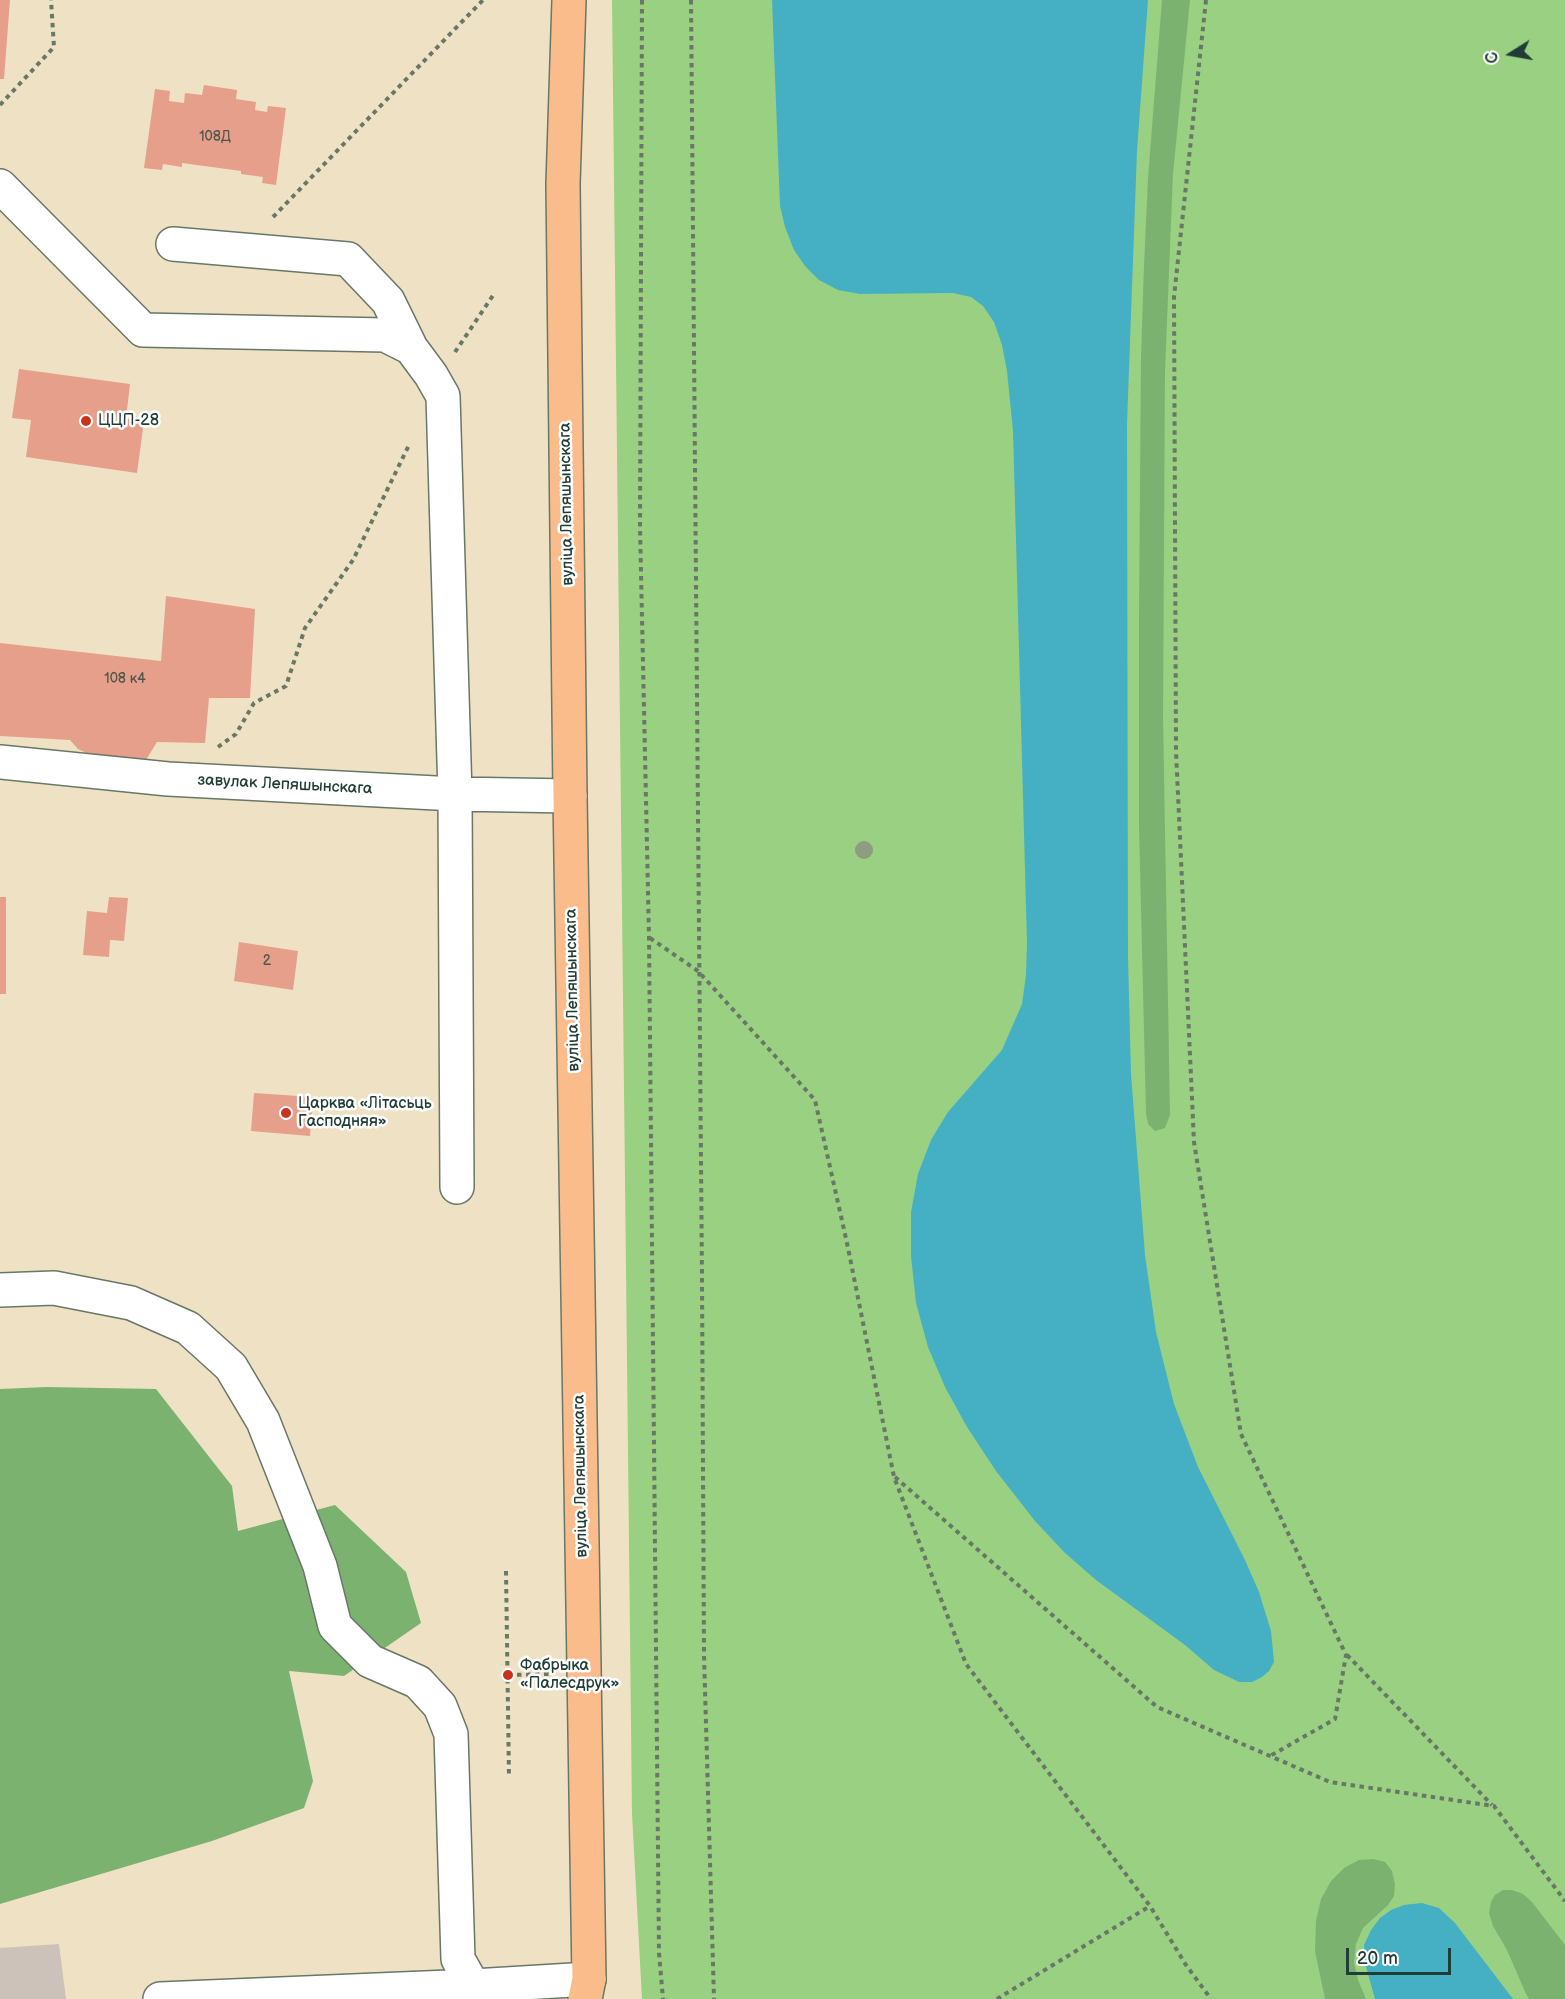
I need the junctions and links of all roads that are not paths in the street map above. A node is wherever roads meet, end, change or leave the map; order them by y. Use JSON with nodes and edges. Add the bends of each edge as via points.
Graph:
{"nodes":[{"id":1,"x":569,"y":0,"type":"edge"},
{"id":2,"x":0,"y":186,"type":"edge"},
{"id":3,"x":173,"y":244,"type":"dead end"},
{"id":4,"x":411,"y":348,"type":"junction"},
{"id":5,"x":0,"y":762,"type":"edge"},
{"id":6,"x":455,"y":794,"type":"junction"},
{"id":7,"x":570,"y":796,"type":"junction"},
{"id":8,"x":457,"y":1187,"type":"dead end"},
{"id":9,"x":0,"y":1290,"type":"edge"},
{"id":10,"x":475,"y":1992,"type":"edge"},
{"id":11,"x":589,"y":1992,"type":"edge"},
{"id":12,"x":160,"y":1999,"type":"edge"}],
"edges":[{"from":1,"to":7,"type":"main road","name":"вуліца Лепяшынскага","via":[[563,183]]},
{"from":2,"to":4,"type":"street","via":[[143,330],[385,335]]},
{"from":3,"to":4,"type":"street","via":[[348,259],[388,301]]},
{"from":4,"to":6,"type":"street","via":[[443,396]]},
{"from":5,"to":6,"type":"street","name":"завулак Лепяшынскага","via":[[168,779]]},
{"from":6,"to":7,"type":"street","name":"завулак Лепяшынскага"},
{"from":6,"to":8,"type":"street"},
{"from":7,"to":11,"type":"main road","name":"вуліца Лепяшынскага"},
{"from":9,"to":10,"type":"street","via":[[54,1288],[131,1303],[188,1328],[231,1367],[263,1421],[320,1566],[335,1626],[370,1661],[418,1682],[440,1706],[451,1734],[458,1959]]},
{"from":10,"to":11,"type":"street"},
{"from":10,"to":12,"type":"street"}]}
